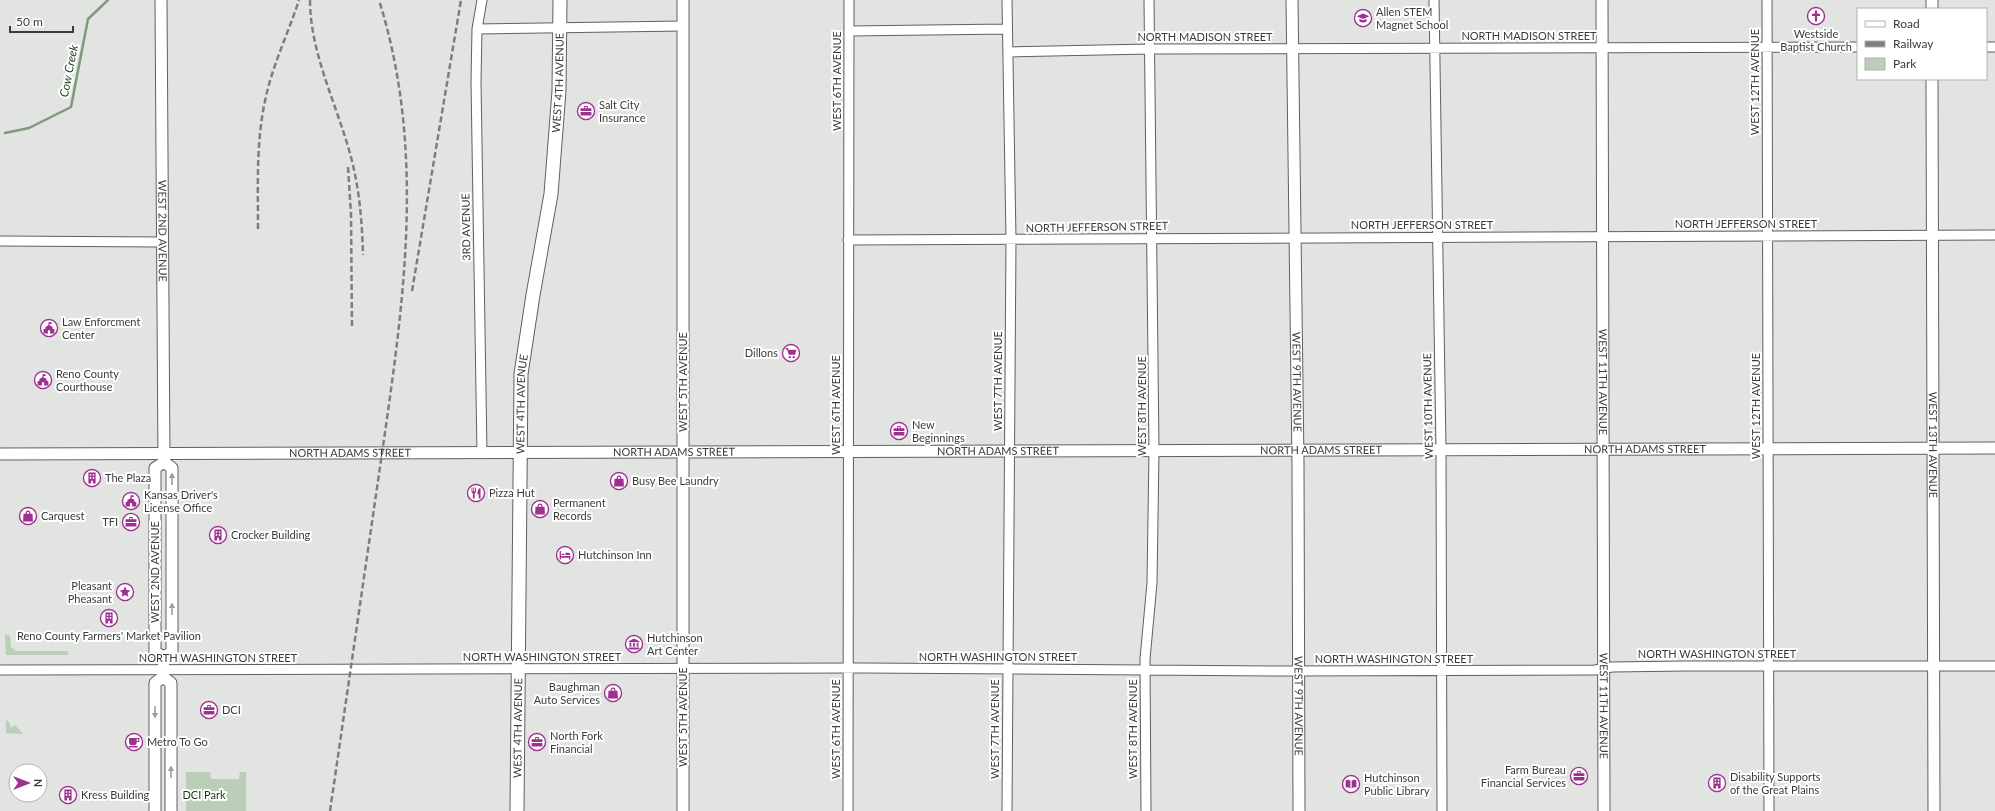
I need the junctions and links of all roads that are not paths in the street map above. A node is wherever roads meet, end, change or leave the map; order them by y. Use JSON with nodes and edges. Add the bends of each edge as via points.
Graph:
{"nodes":[{"id":1,"x":161,"y":0,"type":"edge"},
{"id":2,"x":482,"y":0,"type":"edge"},
{"id":3,"x":560,"y":0,"type":"edge"},
{"id":4,"x":683,"y":0,"type":"edge"},
{"id":5,"x":849,"y":0,"type":"edge"},
{"id":6,"x":1007,"y":0,"type":"edge"},
{"id":7,"x":1149,"y":0,"type":"edge"},
{"id":8,"x":1292,"y":0,"type":"edge"},
{"id":9,"x":1434,"y":0,"type":"edge"},
{"id":10,"x":1602,"y":0,"type":"edge"},
{"id":11,"x":1767,"y":0,"type":"edge"},
{"id":12,"x":683,"y":26,"type":"junction"},
{"id":13,"x":560,"y":27,"type":"junction"},
{"id":14,"x":477,"y":29,"type":"junction"},
{"id":15,"x":1007,"y":30,"type":"junction"},
{"id":16,"x":849,"y":32,"type":"junction"},
{"id":17,"x":1767,"y":47,"type":"junction"},
{"id":18,"x":1857,"y":47,"type":"edge"},
{"id":19,"x":1435,"y":48,"type":"junction"},
{"id":20,"x":1602,"y":48,"type":"junction"},
{"id":21,"x":1149,"y":49,"type":"junction"},
{"id":22,"x":1292,"y":49,"type":"junction"},
{"id":23,"x":1008,"y":52,"type":"junction"},
{"id":24,"x":1932,"y":80,"type":"edge"},
{"id":25,"x":1932,"y":235,"type":"junction"},
{"id":26,"x":1995,"y":235,"type":"edge"},
{"id":27,"x":1602,"y":236,"type":"junction"},
{"id":28,"x":1767,"y":236,"type":"junction"},
{"id":29,"x":1294,"y":237,"type":"junction"},
{"id":30,"x":1437,"y":237,"type":"junction"},
{"id":31,"x":1153,"y":238,"type":"junction"},
{"id":32,"x":848,"y":240,"type":"junction"},
{"id":33,"x":1010,"y":240,"type":"junction"},
{"id":34,"x":0,"y":241,"type":"edge"},
{"id":35,"x":162,"y":242,"type":"junction"},
{"id":36,"x":1933,"y":448,"type":"junction"},
{"id":37,"x":1995,"y":448,"type":"edge"},
{"id":38,"x":1768,"y":449,"type":"junction"},
{"id":39,"x":1298,"y":450,"type":"junction"},
{"id":40,"x":1441,"y":450,"type":"junction"},
{"id":41,"x":1603,"y":450,"type":"junction"},
{"id":42,"x":1009,"y":451,"type":"junction"},
{"id":43,"x":682,"y":452,"type":"junction"},
{"id":44,"x":848,"y":452,"type":"junction"},
{"id":45,"x":1154,"y":452,"type":"junction"},
{"id":46,"x":482,"y":453,"type":"junction"},
{"id":47,"x":519,"y":453,"type":"junction"},
{"id":48,"x":0,"y":454,"type":"edge"},
{"id":49,"x":164,"y":458,"type":"junction"},
{"id":50,"x":164,"y":658,"type":"junction"},
{"id":51,"x":1768,"y":666,"type":"junction"},
{"id":52,"x":1934,"y":666,"type":"junction"},
{"id":53,"x":1995,"y":666,"type":"edge"},
{"id":54,"x":517,"y":669,"type":"junction"},
{"id":55,"x":683,"y":669,"type":"junction"},
{"id":56,"x":848,"y":669,"type":"junction"},
{"id":57,"x":1008,"y":669,"type":"junction"},
{"id":58,"x":1603,"y":669,"type":"junction"},
{"id":59,"x":0,"y":670,"type":"edge"},
{"id":60,"x":1145,"y":670,"type":"junction"},
{"id":61,"x":1299,"y":671,"type":"junction"},
{"id":62,"x":1441,"y":671,"type":"junction"},
{"id":63,"x":164,"y":674,"type":"junction"},
{"id":64,"x":155,"y":811,"type":"edge"},
{"id":65,"x":171,"y":811,"type":"edge"},
{"id":66,"x":517,"y":811,"type":"edge"},
{"id":67,"x":683,"y":811,"type":"edge"},
{"id":68,"x":848,"y":811,"type":"edge"},
{"id":69,"x":1007,"y":811,"type":"edge"},
{"id":70,"x":1146,"y":811,"type":"edge"},
{"id":71,"x":1299,"y":811,"type":"edge"},
{"id":72,"x":1442,"y":811,"type":"edge"},
{"id":73,"x":1604,"y":811,"type":"edge"},
{"id":74,"x":1769,"y":811,"type":"edge"},
{"id":75,"x":1934,"y":811,"type":"edge"}],
"edges":[{"from":1,"to":35,"type":"street","name":"WEST 2ND AVENUE"},
{"from":2,"to":14,"type":"street","name":"3RD AVENUE"},
{"from":3,"to":13,"type":"main road","name":"WEST 4TH AVENUE"},
{"from":4,"to":12,"type":"street","name":"WEST 5TH AVENUE"},
{"from":5,"to":16,"type":"street","name":"WEST 6TH AVENUE"},
{"from":6,"to":15,"type":"street","name":"WEST 7TH AVENUE"},
{"from":7,"to":21,"type":"street","name":"WEST 8TH AVENUE"},
{"from":8,"to":22,"type":"street","name":"WEST 9TH AVENUE"},
{"from":9,"to":19,"type":"street","name":"WEST 10TH AVENUE"},
{"from":10,"to":20,"type":"street","name":"WEST 11TH AVENUE"},
{"from":11,"to":17,"type":"street","name":"WEST 12TH AVENUE"},
{"from":12,"to":13,"type":"street"},
{"from":12,"to":43,"type":"street","name":"WEST 5TH AVENUE"},
{"from":13,"to":14,"type":"street"},
{"from":13,"to":47,"type":"main road","name":"WEST 4TH AVENUE","via":[[558,114],[551,194],[521,374]]},
{"from":14,"to":46,"type":"street","name":"3RD AVENUE"},
{"from":15,"to":16,"type":"street"},
{"from":15,"to":23,"type":"street","name":"WEST 7TH AVENUE"},
{"from":16,"to":32,"type":"street","name":"WEST 6TH AVENUE"},
{"from":17,"to":18,"type":"street","name":"NORTH MADISON STREET"},
{"from":17,"to":20,"type":"street","name":"NORTH MADISON STREET"},
{"from":17,"to":28,"type":"street","name":"WEST 12TH AVENUE"},
{"from":19,"to":20,"type":"street","name":"NORTH MADISON STREET"},
{"from":19,"to":22,"type":"street","name":"NORTH MADISON STREET"},
{"from":19,"to":30,"type":"street","name":"WEST 10TH AVENUE"},
{"from":20,"to":27,"type":"street","name":"WEST 11TH AVENUE"},
{"from":21,"to":22,"type":"street","name":"NORTH MADISON STREET"},
{"from":21,"to":23,"type":"street","name":"NORTH MADISON STREET"},
{"from":21,"to":31,"type":"street","name":"WEST 8TH AVENUE"},
{"from":22,"to":29,"type":"street","name":"WEST 9TH AVENUE"},
{"from":23,"to":33,"type":"street","name":"WEST 7TH AVENUE"},
{"from":24,"to":25,"type":"street","name":"WEST 13TH AVENUE"},
{"from":25,"to":26,"type":"street","name":"NORTH JEFFERSON STREET"},
{"from":25,"to":28,"type":"street","name":"NORTH JEFFERSON STREET"},
{"from":25,"to":36,"type":"street","name":"WEST 13TH AVENUE"},
{"from":27,"to":28,"type":"street","name":"NORTH JEFFERSON STREET"},
{"from":27,"to":30,"type":"street","name":"NORTH JEFFERSON STREET"},
{"from":27,"to":41,"type":"street","name":"WEST 11TH AVENUE"},
{"from":28,"to":38,"type":"street","name":"WEST 12TH AVENUE"},
{"from":29,"to":30,"type":"street","name":"NORTH JEFFERSON STREET"},
{"from":29,"to":31,"type":"street","name":"NORTH JEFFERSON STREET"},
{"from":29,"to":39,"type":"street","name":"WEST 9TH AVENUE"},
{"from":30,"to":40,"type":"street","name":"WEST 10TH AVENUE"},
{"from":31,"to":33,"type":"street","name":"NORTH JEFFERSON STREET"},
{"from":31,"to":45,"type":"street","name":"WEST 8TH AVENUE"},
{"from":32,"to":33,"type":"street","name":"NORTH JEFFERSON STREET"},
{"from":32,"to":44,"type":"street","name":"WEST 6TH AVENUE"},
{"from":33,"to":42,"type":"street","name":"WEST 7TH AVENUE"},
{"from":34,"to":35,"type":"street"},
{"from":35,"to":49,"type":"street","name":"WEST 2ND AVENUE"},
{"from":36,"to":37,"type":"street","name":"NORTH ADAMS STREET"},
{"from":36,"to":38,"type":"street","name":"NORTH ADAMS STREET"},
{"from":36,"to":52,"type":"street","name":"WEST 13TH AVENUE"},
{"from":38,"to":41,"type":"street","name":"NORTH ADAMS STREET"},
{"from":38,"to":51,"type":"street","name":"WEST 12TH AVENUE"},
{"from":39,"to":40,"type":"street","name":"NORTH ADAMS STREET"},
{"from":39,"to":45,"type":"street","name":"NORTH ADAMS STREET"},
{"from":39,"to":61,"type":"street","name":"WEST 9TH AVENUE"},
{"from":40,"to":41,"type":"street","name":"NORTH ADAMS STREET"},
{"from":40,"to":62,"type":"street","name":"WEST 10TH AVENUE"},
{"from":41,"to":58,"type":"street","name":"WEST 11TH AVENUE"},
{"from":42,"to":44,"type":"street","name":"NORTH ADAMS STREET"},
{"from":42,"to":45,"type":"street","name":"NORTH ADAMS STREET"},
{"from":42,"to":57,"type":"street","name":"WEST 7TH AVENUE"},
{"from":43,"to":44,"type":"street","name":"NORTH ADAMS STREET"},
{"from":43,"to":47,"type":"street","name":"NORTH ADAMS STREET"},
{"from":43,"to":55,"type":"street","name":"WEST 5TH AVENUE"},
{"from":44,"to":56,"type":"street","name":"WEST 6TH AVENUE"},
{"from":45,"to":60,"type":"street","name":"WEST 8TH AVENUE","via":[[1152,583]]},
{"from":46,"to":47,"type":"street","name":"NORTH ADAMS STREET"},
{"from":46,"to":49,"type":"street","name":"NORTH ADAMS STREET"},
{"from":47,"to":54,"type":"main road","name":"WEST 4TH AVENUE"},
{"from":48,"to":49,"type":"street","name":"NORTH ADAMS STREET"},
{"from":50,"to":49,"type":"street","name":"WEST 2ND AVENUE","one_way":true,"via":[[172,652],[172,468]]},
{"from":49,"to":50,"type":"street","name":"WEST 2ND AVENUE","via":[[155,468],[155,652]]},
{"from":50,"to":63,"type":"street","name":"WEST 2ND AVENUE"},
{"from":51,"to":52,"type":"street","name":"NORTH WASHINGTON STREET"},
{"from":51,"to":58,"type":"street","name":"NORTH WASHINGTON STREET"},
{"from":51,"to":74,"type":"street","name":"WEST 12TH AVENUE"},
{"from":52,"to":53,"type":"street","name":"NORTH WASHINGTON STREET"},
{"from":52,"to":75,"type":"street","name":"WEST 13TH AVENUE"},
{"from":54,"to":55,"type":"street","name":"NORTH WASHINGTON STREET"},
{"from":54,"to":63,"type":"street","name":"NORTH WASHINGTON STREET"},
{"from":54,"to":66,"type":"main road","name":"WEST 4TH AVENUE"},
{"from":55,"to":56,"type":"street","name":"NORTH WASHINGTON STREET"},
{"from":55,"to":67,"type":"street","name":"WEST 5TH AVENUE"},
{"from":56,"to":57,"type":"street","name":"NORTH WASHINGTON STREET"},
{"from":56,"to":68,"type":"street","name":"WEST 6TH AVENUE"},
{"from":57,"to":60,"type":"street","name":"NORTH WASHINGTON STREET"},
{"from":57,"to":69,"type":"street","name":"WEST 7TH AVENUE"},
{"from":58,"to":62,"type":"street","name":"NORTH WASHINGTON STREET"},
{"from":58,"to":73,"type":"street","name":"WEST 11TH AVENUE"},
{"from":59,"to":63,"type":"street","name":"NORTH WASHINGTON STREET"},
{"from":60,"to":61,"type":"street","name":"NORTH WASHINGTON STREET"},
{"from":60,"to":70,"type":"street","name":"WEST 8TH AVENUE"},
{"from":61,"to":62,"type":"street","name":"NORTH WASHINGTON STREET"},
{"from":61,"to":71,"type":"street","name":"WEST 9TH AVENUE"},
{"from":62,"to":72,"type":"street","name":"WEST 10TH AVENUE"},
{"from":63,"to":64,"type":"street","one_way":true,"via":[[155,683]]},
{"from":65,"to":63,"type":"street","name":"WEST 2ND AVENUE","one_way":true,"via":[[171,683]]}]}
